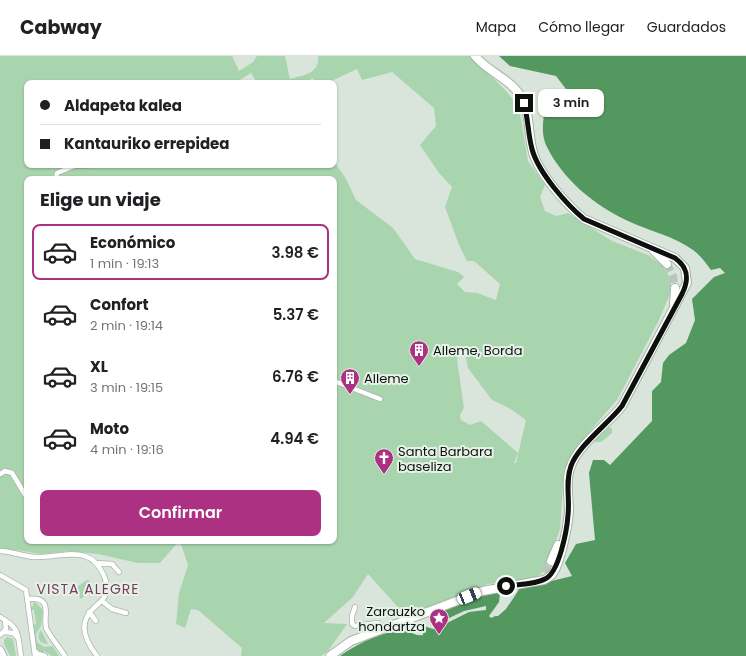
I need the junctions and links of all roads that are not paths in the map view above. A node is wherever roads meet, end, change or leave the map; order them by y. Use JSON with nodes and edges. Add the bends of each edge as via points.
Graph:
{"nodes":[{"id":1,"x":475,"y":56,"type":"edge"},
{"id":2,"x":69,"y":168,"type":"edge"},
{"id":3,"x":56,"y":176,"type":"edge"},
{"id":4,"x":650,"y":248,"type":"junction"},
{"id":5,"x":667,"y":264,"type":"tunnel mouth"},
{"id":6,"x":675,"y":288,"type":"tunnel mouth"},
{"id":7,"x":671,"y":314,"type":"junction"},
{"id":8,"x":337,"y":381,"type":"edge"},
{"id":9,"x":380,"y":399,"type":"dead end"},
{"id":10,"x":0,"y":474,"type":"edge"},
{"id":11,"x":24,"y":493,"type":"edge"},
{"id":12,"x":566,"y":526,"type":"junction"},
{"id":13,"x":0,"y":550,"type":"edge"},
{"id":14,"x":551,"y":561,"type":"tunnel mouth"},
{"id":15,"x":96,"y":564,"type":"junction"},
{"id":16,"x":119,"y":572,"type":"dead end"},
{"id":17,"x":545,"y":573,"type":"tunnel mouth"},
{"id":18,"x":0,"y":574,"type":"edge"},
{"id":19,"x":533,"y":582,"type":"junction"},
{"id":20,"x":28,"y":599,"type":"junction"},
{"id":21,"x":102,"y":600,"type":"junction"},
{"id":22,"x":355,"y":607,"type":"dead end"},
{"id":23,"x":89,"y":612,"type":"junction"},
{"id":24,"x":126,"y":613,"type":"dead end"},
{"id":25,"x":0,"y":617,"type":"edge"},
{"id":26,"x":5,"y":621,"type":"junction"},
{"id":27,"x":96,"y":621,"type":"dead end"},
{"id":28,"x":380,"y":630,"type":"junction"},
{"id":29,"x":2,"y":634,"type":"edge"},
{"id":30,"x":18,"y":639,"type":"junction"},
{"id":31,"x":0,"y":650,"type":"edge"},
{"id":32,"x":34,"y":650,"type":"junction"},
{"id":33,"x":3,"y":656,"type":"edge"},
{"id":34,"x":21,"y":656,"type":"edge"},
{"id":35,"x":35,"y":656,"type":"edge"},
{"id":36,"x":42,"y":656,"type":"edge"},
{"id":37,"x":65,"y":656,"type":"edge"},
{"id":38,"x":98,"y":656,"type":"edge"},
{"id":39,"x":330,"y":656,"type":"edge"}],
"edges":[{"from":1,"to":4,"type":"highway","via":[[520,96],[538,164],[573,210],[584,219]]},
{"from":2,"to":3,"type":"street","via":[[57,173]]},
{"from":4,"to":5,"type":"highway"},
{"from":4,"to":7,"type":"highway","via":[[675,258],[686,272],[687,283]]},
{"from":6,"to":7,"type":"highway"},
{"from":7,"to":12,"type":"highway","via":[[622,406],[573,460],[569,473]]},
{"from":8,"to":9,"type":"street"},
{"from":10,"to":11,"type":"street","via":[[12,473]]},
{"from":12,"to":14,"type":"highway"},
{"from":12,"to":19,"type":"highway","via":[[553,572],[544,580]]},
{"from":13,"to":15,"type":"street","via":[[27,557],[84,555]]},
{"from":15,"to":16,"type":"street","via":[[112,564]]},
{"from":15,"to":21,"type":"street","via":[[106,580]]},
{"from":17,"to":19,"type":"highway","via":[[541,579]]},
{"from":18,"to":20,"type":"street","via":[[25,588]]},
{"from":19,"to":28,"type":"highway","via":[[483,591]]},
{"from":20,"to":32,"type":"street"},
{"from":20,"to":37,"type":"street","via":[[36,599],[44,604],[47,612],[46,628]]},
{"from":21,"to":23,"type":"street"},
{"from":21,"to":24,"type":"street","via":[[112,609]]},
{"from":22,"to":28,"type":"street","via":[[352,624],[355,626],[378,623]]},
{"from":23,"to":27,"type":"street"},
{"from":23,"to":38,"type":"street","via":[[84,622],[84,633]]},
{"from":25,"to":26,"type":"street"},
{"from":26,"to":29,"type":"street"},
{"from":26,"to":30,"type":"street","via":[[14,626]]},
{"from":28,"to":39,"type":"highway","via":[[347,643]]},
{"from":29,"to":30,"type":"street","via":[[13,633]]},
{"from":30,"to":34,"type":"street"},
{"from":31,"to":33,"type":"main road"},
{"from":32,"to":35,"type":"street"},
{"from":32,"to":36,"type":"street"}]}
